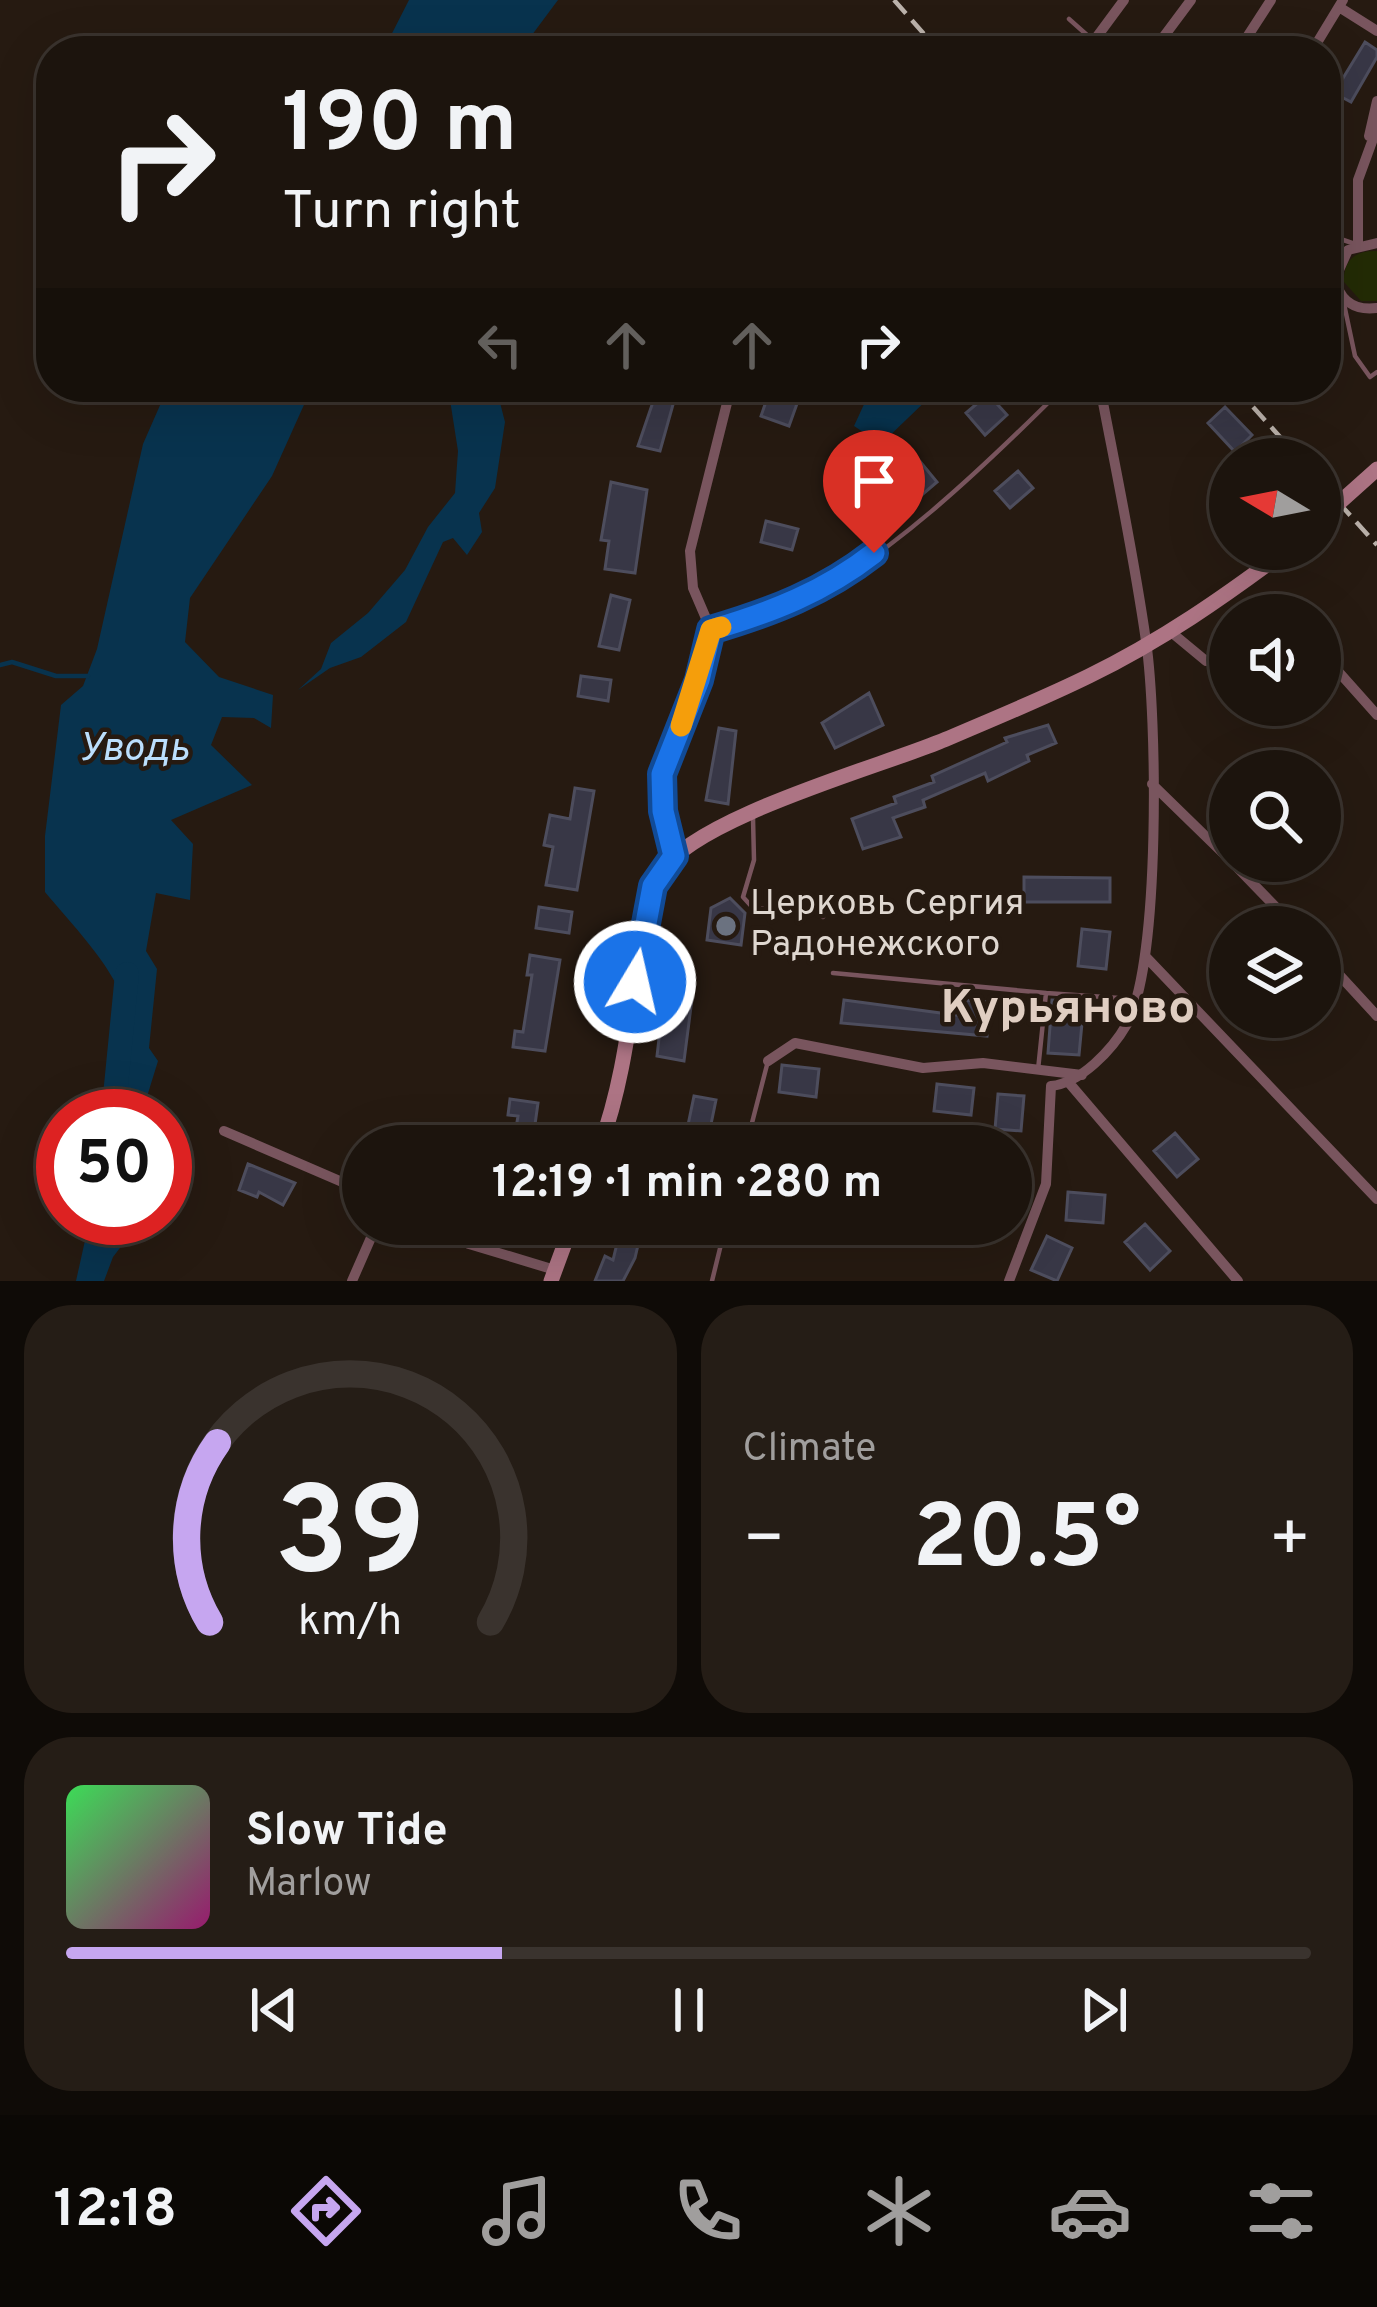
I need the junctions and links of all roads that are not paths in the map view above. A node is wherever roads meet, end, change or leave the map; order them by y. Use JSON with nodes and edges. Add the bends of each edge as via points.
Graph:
{"nodes":[{"id":1,"x":1124,"y":0,"type":"edge"},
{"id":2,"x":1191,"y":0,"type":"edge"},
{"id":3,"x":1271,"y":0,"type":"edge"},
{"id":4,"x":1341,"y":4,"type":"edge"},
{"id":5,"x":1069,"y":19,"type":"dead end"},
{"id":6,"x":1377,"y":31,"type":"edge"},
{"id":7,"x":1087,"y":36,"type":"edge"},
{"id":8,"x":1098,"y":36,"type":"edge"},
{"id":9,"x":1164,"y":36,"type":"edge"},
{"id":10,"x":1248,"y":36,"type":"edge"},
{"id":11,"x":1321,"y":36,"type":"edge"},
{"id":12,"x":1377,"y":101,"type":"edge"},
{"id":13,"x":1377,"y":128,"type":"edge"},
{"id":14,"x":1358,"y":180,"type":"junction"},
{"id":15,"x":1341,"y":239,"type":"edge"},
{"id":16,"x":1377,"y":243,"type":"edge"},
{"id":17,"x":1358,"y":245,"type":"junction"},
{"id":18,"x":1341,"y":258,"type":"edge"},
{"id":19,"x":1341,"y":289,"type":"edge"},
{"id":20,"x":1343,"y":298,"type":"junction"},
{"id":21,"x":1377,"y":308,"type":"edge"},
{"id":22,"x":1377,"y":371,"type":"edge"},
{"id":23,"x":727,"y":402,"type":"edge"},
{"id":24,"x":1049,"y":402,"type":"edge"},
{"id":25,"x":1103,"y":402,"type":"edge"},
{"id":26,"x":1377,"y":469,"type":"edge"},
{"id":27,"x":1341,"y":501,"type":"edge"},
{"id":28,"x":1258,"y":570,"type":"edge"},
{"id":29,"x":711,"y":630,"type":"junction"},
{"id":30,"x":1171,"y":632,"type":"junction"},
{"id":31,"x":1147,"y":645,"type":"junction"},
{"id":32,"x":1209,"y":660,"type":"edge"},
{"id":33,"x":1341,"y":675,"type":"edge"},
{"id":34,"x":1377,"y":715,"type":"edge"},
{"id":35,"x":1152,"y":784,"type":"junction"},
{"id":36,"x":753,"y":814,"type":"junction"},
{"id":37,"x":1209,"y":840,"type":"edge"},
{"id":38,"x":674,"y":856,"type":"junction"},
{"id":39,"x":1251,"y":882,"type":"edge"},
{"id":40,"x":1274,"y":906,"type":"edge"},
{"id":41,"x":824,"y":917,"type":"dead end"},
{"id":42,"x":1145,"y":956,"type":"junction"},
{"id":43,"x":833,"y":973,"type":"dead end"},
{"id":44,"x":1341,"y":977,"type":"edge"},
{"id":45,"x":1046,"y":993,"type":"junction"},
{"id":46,"x":1134,"y":999,"type":"junction"},
{"id":47,"x":1377,"y":1016,"type":"edge"},
{"id":48,"x":768,"y":1061,"type":"joint"},
{"id":49,"x":1038,"y":1070,"type":"junction"},
{"id":50,"x":1082,"y":1075,"type":"junction"},
{"id":51,"x":1070,"y":1084,"type":"junction"},
{"id":52,"x":605,"y":1125,"type":"edge"},
{"id":53,"x":751,"y":1125,"type":"edge"},
{"id":54,"x":224,"y":1131,"type":"dead end"},
{"id":55,"x":342,"y":1182,"type":"edge"},
{"id":56,"x":1377,"y":1198,"type":"edge"},
{"id":57,"x":368,"y":1245,"type":"edge"},
{"id":58,"x":472,"y":1245,"type":"edge"},
{"id":59,"x":564,"y":1245,"type":"edge"},
{"id":60,"x":721,"y":1245,"type":"edge"},
{"id":61,"x":553,"y":1276,"type":"edge"},
{"id":62,"x":352,"y":1281,"type":"edge"},
{"id":63,"x":712,"y":1281,"type":"edge"},
{"id":64,"x":1010,"y":1281,"type":"edge"},
{"id":65,"x":1238,"y":1281,"type":"edge"}],
"edges":[{"from":1,"to":8,"type":"street"},
{"from":2,"to":9,"type":"street"},
{"from":3,"to":10,"type":"street"},
{"from":4,"to":6,"type":"street"},
{"from":4,"to":11,"type":"street"},
{"from":5,"to":7,"type":"lane"},
{"from":12,"to":14,"type":"street"},
{"from":13,"to":14,"type":"street"},
{"from":14,"to":17,"type":"street"},
{"from":15,"to":17,"type":"lane"},
{"from":16,"to":17,"type":"street"},
{"from":17,"to":18,"type":"street"},
{"from":19,"to":20,"type":"street"},
{"from":20,"to":21,"type":"street"},
{"from":20,"to":22,"type":"lane","via":[[1355,356],[1370,376]]},
{"from":23,"to":29,"type":"street","via":[[691,551],[693,588]]},
{"from":24,"to":29,"type":"lane","via":[[986,466],[845,575],[783,609]]},
{"from":25,"to":31,"type":"street"},
{"from":26,"to":27,"type":"main road","bridge":true},
{"from":28,"to":30,"type":"main road"},
{"from":29,"to":38,"type":"street","via":[[662,774]]},
{"from":30,"to":31,"type":"main road"},
{"from":30,"to":32,"type":"street"},
{"from":31,"to":35,"type":"street"},
{"from":31,"to":36,"type":"main road","via":[[961,733]]},
{"from":33,"to":34,"type":"street"},
{"from":35,"to":37,"type":"street"},
{"from":35,"to":42,"type":"street"},
{"from":36,"to":38,"type":"main road"},
{"from":36,"to":41,"type":"lane","via":[[754,860],[742,897],[753,908]]},
{"from":38,"to":52,"type":"main road","via":[[653,886]]},
{"from":39,"to":40,"type":"street"},
{"from":42,"to":46,"type":"street"},
{"from":42,"to":56,"type":"street"},
{"from":43,"to":45,"type":"lane"},
{"from":44,"to":47,"type":"street"},
{"from":45,"to":46,"type":"lane"},
{"from":45,"to":49,"type":"lane"},
{"from":46,"to":50,"type":"street","via":[[1127,1024]]},
{"from":48,"to":49,"type":"street","via":[[795,1043],[923,1068]]},
{"from":48,"to":53,"type":"lane"},
{"from":49,"to":50,"type":"street"},
{"from":50,"to":51,"type":"street"},
{"from":51,"to":64,"type":"street","via":[[1052,1086],[1046,1184]]},
{"from":51,"to":65,"type":"street"},
{"from":54,"to":55,"type":"street"},
{"from":57,"to":62,"type":"street"},
{"from":58,"to":61,"type":"street"},
{"from":59,"to":61,"type":"main road"},
{"from":60,"to":63,"type":"lane"}]}
